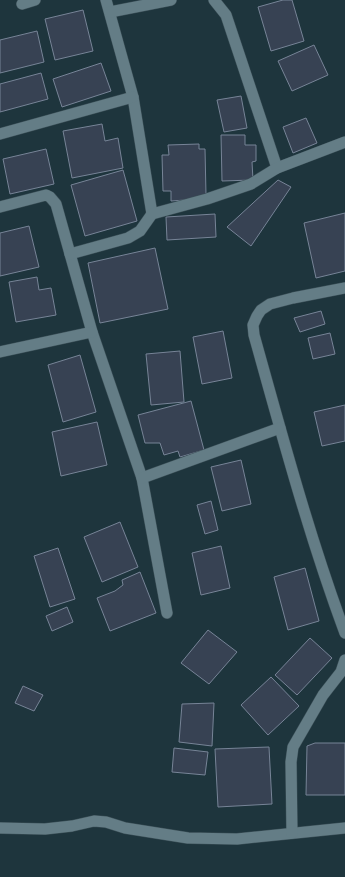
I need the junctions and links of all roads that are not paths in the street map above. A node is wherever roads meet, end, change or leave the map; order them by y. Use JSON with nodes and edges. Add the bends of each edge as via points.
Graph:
{"nodes":[{"id":1,"x":35,"y":0,"type":"edge"},
{"id":2,"x":106,"y":0,"type":"edge"},
{"id":3,"x":170,"y":0,"type":"edge"},
{"id":4,"x":214,"y":0,"type":"edge"},
{"id":5,"x":22,"y":4,"type":"dead end"},
{"id":6,"x":110,"y":12,"type":"junction"},
{"id":7,"x":133,"y":96,"type":"junction"},
{"id":8,"x":0,"y":134,"type":"edge"},
{"id":9,"x":345,"y":142,"type":"edge"},
{"id":10,"x":277,"y":168,"type":"junction"},
{"id":11,"x":0,"y":207,"type":"edge"},
{"id":12,"x":152,"y":214,"type":"junction"},
{"id":13,"x":70,"y":254,"type":"junction"},
{"id":14,"x":345,"y":288,"type":"edge"},
{"id":15,"x":92,"y":332,"type":"junction"},
{"id":16,"x":0,"y":352,"type":"edge"},
{"id":17,"x":280,"y":428,"type":"junction"},
{"id":18,"x":142,"y":478,"type":"junction"},
{"id":19,"x":167,"y":613,"type":"dead end"},
{"id":20,"x":345,"y":633,"type":"edge"},
{"id":21,"x":345,"y":660,"type":"edge"},
{"id":22,"x":0,"y":828,"type":"edge"},
{"id":23,"x":345,"y":828,"type":"edge"},
{"id":24,"x":292,"y":833,"type":"junction"}],
"edges":[{"from":1,"to":5,"type":"street"},
{"from":2,"to":6,"type":"street"},
{"from":3,"to":6,"type":"street"},
{"from":4,"to":10,"type":"street","via":[[226,15]]},
{"from":6,"to":7,"type":"street"},
{"from":7,"to":8,"type":"street"},
{"from":7,"to":12,"type":"street"},
{"from":9,"to":10,"type":"street"},
{"from":10,"to":12,"type":"street","via":[[251,184]]},
{"from":11,"to":13,"type":"street","via":[[50,197],[56,204]]},
{"from":12,"to":13,"type":"street","via":[[140,231],[128,238]]},
{"from":13,"to":15,"type":"street"},
{"from":14,"to":17,"type":"street","via":[[270,304],[257,316],[253,325],[254,335]]},
{"from":15,"to":16,"type":"street"},
{"from":15,"to":18,"type":"street"},
{"from":17,"to":18,"type":"street"},
{"from":17,"to":20,"type":"street","via":[[333,602]]},
{"from":18,"to":19,"type":"street"},
{"from":21,"to":24,"type":"street","via":[[341,672],[323,695],[294,747],[291,762]]},
{"from":22,"to":24,"type":"street","via":[[45,829],[94,821],[188,838],[237,839]]},
{"from":23,"to":24,"type":"street"}]}
